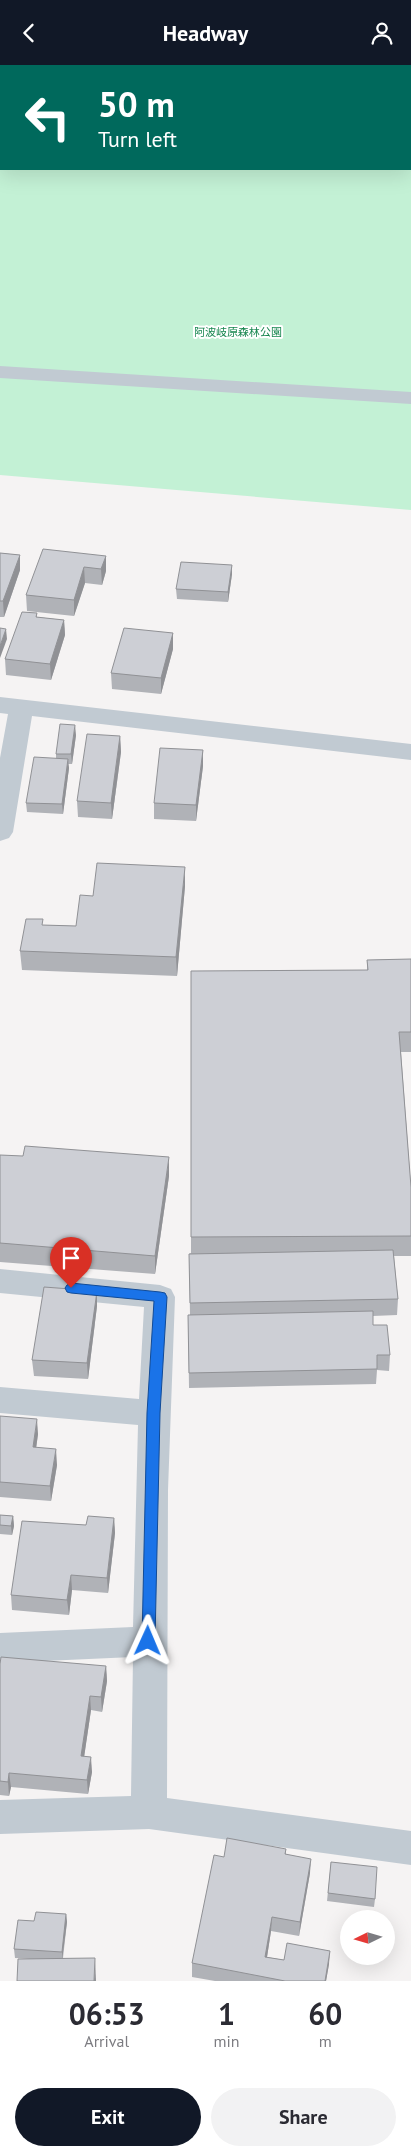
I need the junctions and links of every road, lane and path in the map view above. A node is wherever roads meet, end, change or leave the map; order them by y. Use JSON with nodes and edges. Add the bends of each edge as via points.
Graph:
{"nodes":[{"id":1,"x":0,"y":372,"type":"edge"},
{"id":2,"x":411,"y":398,"type":"edge"},
{"id":3,"x":11,"y":706,"type":"edge"},
{"id":4,"x":411,"y":752,"type":"edge"},
{"id":5,"x":0,"y":832,"type":"edge"},
{"id":6,"x":0,"y":1281,"type":"edge"},
{"id":7,"x":0,"y":1400,"type":"edge"},
{"id":8,"x":154,"y":1413,"type":"junction"},
{"id":9,"x":148,"y":1641,"type":"junction"},
{"id":10,"x":0,"y":1649,"type":"edge"},
{"id":11,"x":149,"y":1812,"type":"junction"},
{"id":12,"x":0,"y":1817,"type":"edge"},
{"id":13,"x":411,"y":1848,"type":"edge"}],
"edges":[{"from":1,"to":2,"type":"street"},
{"from":3,"to":4,"type":"street"},
{"from":3,"to":5,"type":"street"},
{"from":6,"to":8,"type":"street","via":[[160,1297]]},
{"from":7,"to":8,"type":"street"},
{"from":8,"to":9,"type":"street"},
{"from":9,"to":10,"type":"street"},
{"from":9,"to":11,"type":"street"},
{"from":11,"to":12,"type":"street"},
{"from":11,"to":13,"type":"street"}]}
